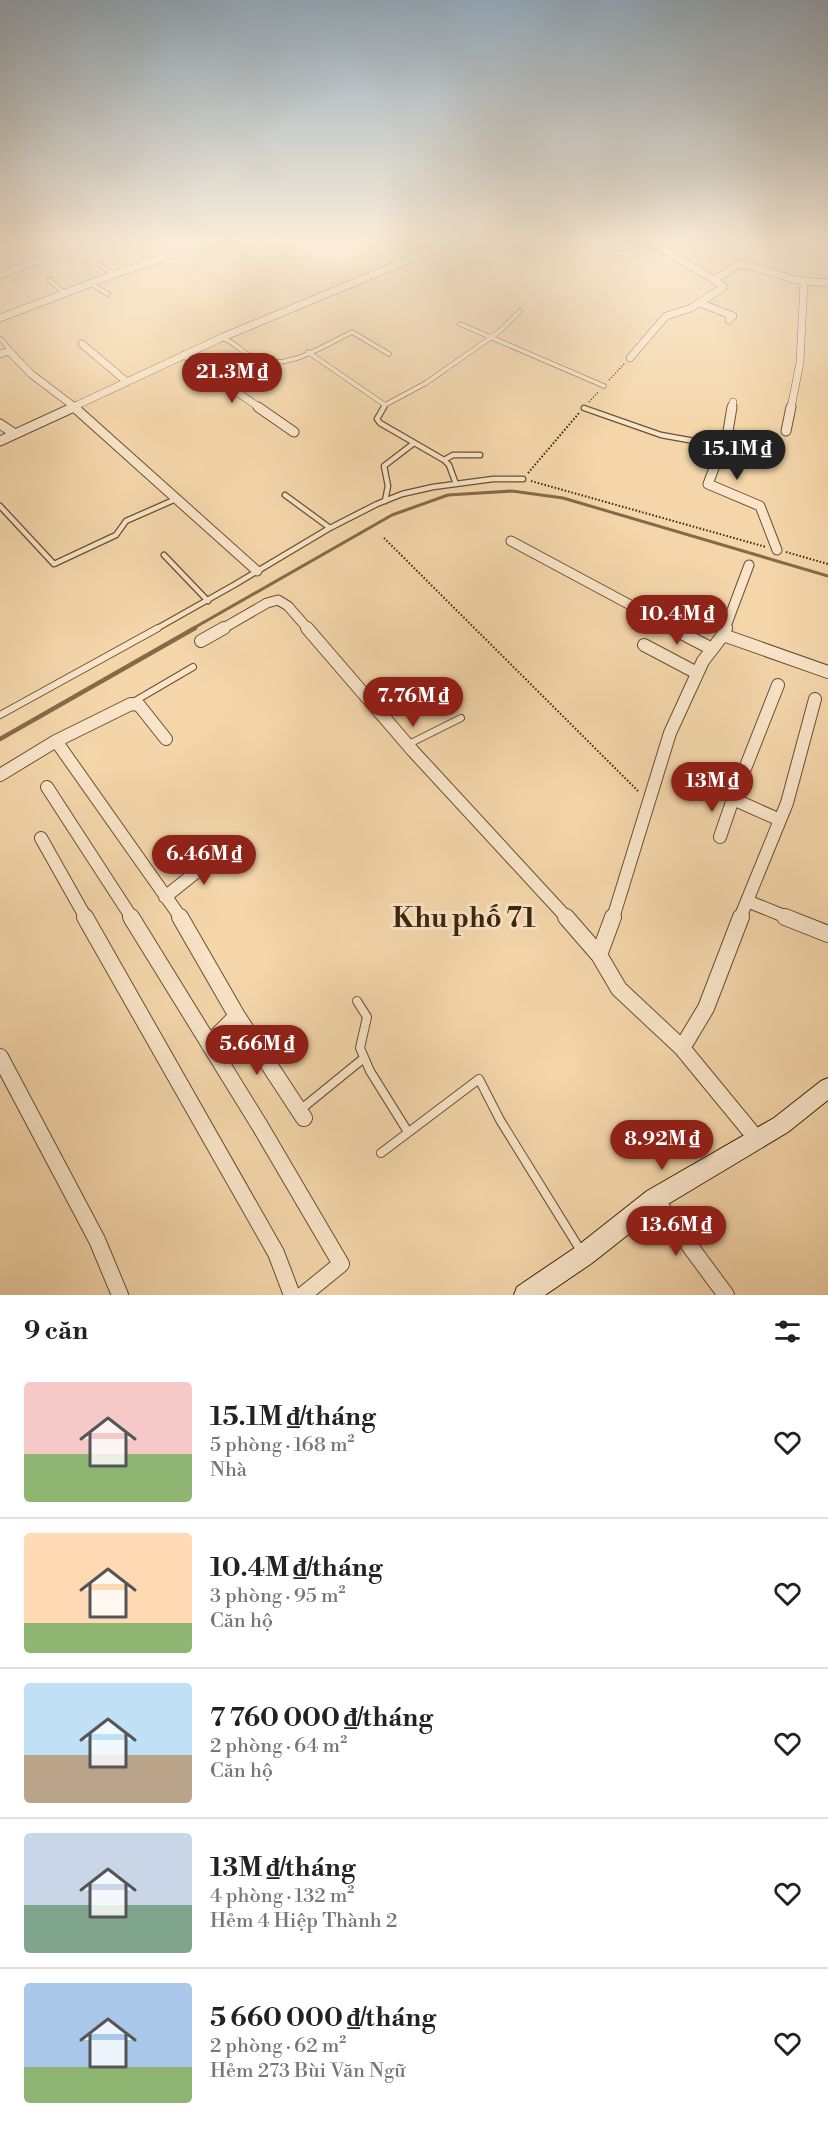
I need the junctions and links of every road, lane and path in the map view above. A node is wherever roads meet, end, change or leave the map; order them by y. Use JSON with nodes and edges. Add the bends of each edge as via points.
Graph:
{"nodes":[{"id":1,"x":51,"y":298,"type":"edge"},
{"id":2,"x":317,"y":298,"type":"edge"},
{"id":3,"x":707,"y":298,"type":"edge"},
{"id":4,"x":803,"y":298,"type":"edge"},
{"id":5,"x":700,"y":303,"type":"junction"},
{"id":6,"x":520,"y":311,"type":"dead end"},
{"id":7,"x":0,"y":318,"type":"edge"},
{"id":8,"x":729,"y":320,"type":"dead end"},
{"id":9,"x":460,"y":324,"type":"dead end"},
{"id":10,"x":221,"y":338,"type":"junction"},
{"id":11,"x":490,"y":338,"type":"junction"},
{"id":12,"x":1,"y":339,"type":"edge"},
{"id":13,"x":82,"y":344,"type":"dead end"},
{"id":14,"x":308,"y":352,"type":"junction"},
{"id":15,"x":4,"y":353,"type":"edge"},
{"id":16,"x":389,"y":354,"type":"dead end"},
{"id":17,"x":184,"y":355,"type":"junction"},
{"id":18,"x":630,"y":358,"type":"joint"},
{"id":19,"x":127,"y":382,"type":"junction"},
{"id":20,"x":604,"y":386,"type":"junction"},
{"id":21,"x":734,"y":402,"type":"dead end"},
{"id":22,"x":385,"y":405,"type":"junction"},
{"id":23,"x":75,"y":407,"type":"junction"},
{"id":24,"x":584,"y":408,"type":"junction"},
{"id":25,"x":0,"y":424,"type":"edge"},
{"id":26,"x":786,"y":431,"type":"dead end"},
{"id":27,"x":294,"y":432,"type":"dead end"},
{"id":28,"x":15,"y":434,"type":"junction"},
{"id":29,"x":0,"y":441,"type":"edge"},
{"id":30,"x":414,"y":443,"type":"junction"},
{"id":31,"x":722,"y":446,"type":"junction"},
{"id":32,"x":480,"y":455,"type":"dead end"},
{"id":33,"x":444,"y":460,"type":"junction"},
{"id":34,"x":523,"y":479,"type":"junction"},
{"id":35,"x":456,"y":484,"type":"junction"},
{"id":36,"x":285,"y":495,"type":"dead end"},
{"id":37,"x":176,"y":499,"type":"junction"},
{"id":38,"x":385,"y":501,"type":"junction"},
{"id":39,"x":0,"y":506,"type":"edge"},
{"id":40,"x":330,"y":528,"type":"junction"},
{"id":41,"x":384,"y":538,"type":"dead end"},
{"id":42,"x":511,"y":541,"type":"dead end"},
{"id":43,"x":777,"y":550,"type":"junction"},
{"id":44,"x":164,"y":555,"type":"dead end"},
{"id":45,"x":828,"y":564,"type":"edge"},
{"id":46,"x":749,"y":565,"type":"dead end"},
{"id":47,"x":257,"y":572,"type":"junction"},
{"id":48,"x":207,"y":601,"type":"junction"},
{"id":49,"x":723,"y":635,"type":"junction"},
{"id":50,"x":201,"y":642,"type":"dead end"},
{"id":51,"x":644,"y":645,"type":"dead end"},
{"id":52,"x":712,"y":649,"type":"junction"},
{"id":53,"x":193,"y":667,"type":"dead end"},
{"id":54,"x":828,"y":672,"type":"edge"},
{"id":55,"x":697,"y":673,"type":"junction"},
{"id":56,"x":778,"y":685,"type":"dead end"},
{"id":57,"x":815,"y":699,"type":"dead end"},
{"id":58,"x":131,"y":704,"type":"junction"},
{"id":59,"x":0,"y":715,"type":"edge"},
{"id":60,"x":461,"y":718,"type":"dead end"},
{"id":61,"x":166,"y":739,"type":"dead end"},
{"id":62,"x":56,"y":741,"type":"junction"},
{"id":63,"x":408,"y":745,"type":"junction"},
{"id":64,"x":0,"y":775,"type":"edge"},
{"id":65,"x":47,"y":787,"type":"dead end"},
{"id":66,"x":733,"y":799,"type":"junction"},
{"id":67,"x":648,"y":801,"type":"junction"},
{"id":68,"x":780,"y":820,"type":"junction"},
{"id":69,"x":720,"y":837,"type":"dead end"},
{"id":70,"x":41,"y":838,"type":"dead end"},
{"id":71,"x":224,"y":850,"type":"dead end"},
{"id":72,"x":165,"y":897,"type":"junction"},
{"id":73,"x":747,"y":901,"type":"junction"},
{"id":74,"x":828,"y":934,"type":"edge"},
{"id":75,"x":599,"y":955,"type":"junction"},
{"id":76,"x":357,"y":1001,"type":"dead end"},
{"id":77,"x":237,"y":1016,"type":"junction"},
{"id":78,"x":209,"y":1044,"type":"junction"},
{"id":79,"x":682,"y":1048,"type":"junction"},
{"id":80,"x":0,"y":1056,"type":"edge"},
{"id":81,"x":364,"y":1058,"type":"junction"},
{"id":82,"x":828,"y":1088,"type":"edge"},
{"id":83,"x":301,"y":1114,"type":"joint"},
{"id":84,"x":408,"y":1132,"type":"junction"},
{"id":85,"x":756,"y":1138,"type":"junction"},
{"id":86,"x":381,"y":1153,"type":"dead end"},
{"id":87,"x":655,"y":1199,"type":"junction"},
{"id":88,"x":584,"y":1255,"type":"junction"},
{"id":89,"x":120,"y":1295,"type":"edge"},
{"id":90,"x":292,"y":1295,"type":"edge"},
{"id":91,"x":303,"y":1295,"type":"edge"},
{"id":92,"x":525,"y":1295,"type":"edge"},
{"id":93,"x":726,"y":1295,"type":"edge"}],
"edges":[{"from":1,"to":7,"type":"street"},
{"from":2,"to":10,"type":"street"},
{"from":3,"to":5,"type":"street"},
{"from":4,"to":26,"type":"street","via":[[801,362]]},
{"from":5,"to":8,"type":"street","via":[[733,316]]},
{"from":5,"to":18,"type":"street","via":[[666,316]]},
{"from":6,"to":11,"type":"lane","via":[[514,314],[507,329]]},
{"from":9,"to":11,"type":"lane"},
{"from":10,"to":14,"type":"lane","via":[[270,364]]},
{"from":10,"to":17,"type":"street"},
{"from":11,"to":20,"type":"lane"},
{"from":11,"to":22,"type":"lane","via":[[426,383]]},
{"from":12,"to":15,"type":"lane","via":[[12,350]]},
{"from":13,"to":19,"type":"street"},
{"from":14,"to":16,"type":"lane","via":[[351,332]]},
{"from":14,"to":22,"type":"lane"},
{"from":15,"to":23,"type":"street"},
{"from":17,"to":19,"type":"street"},
{"from":17,"to":27,"type":"street"},
{"from":18,"to":20,"type":"path"},
{"from":19,"to":23,"type":"street"},
{"from":20,"to":24,"type":"path"},
{"from":21,"to":31,"type":"street"},
{"from":22,"to":30,"type":"lane","via":[[377,419],[380,423]]},
{"from":23,"to":28,"type":"street"},
{"from":23,"to":37,"type":"street"},
{"from":24,"to":31,"type":"lane","via":[[661,435]]},
{"from":24,"to":34,"type":"path"},
{"from":25,"to":28,"type":"street"},
{"from":28,"to":29,"type":"street"},
{"from":30,"to":33,"type":"lane"},
{"from":30,"to":38,"type":"lane","via":[[384,466],[388,486]]},
{"from":31,"to":43,"type":"street","via":[[708,484],[760,506]]},
{"from":32,"to":33,"type":"lane","via":[[453,455]]},
{"from":33,"to":35,"type":"lane"},
{"from":34,"to":35,"type":"lane","via":[[507,477]]},
{"from":34,"to":43,"type":"path"},
{"from":35,"to":38,"type":"lane","via":[[404,493]]},
{"from":36,"to":40,"type":"lane"},
{"from":37,"to":39,"type":"lane","via":[[126,521],[116,535],[54,564]]},
{"from":37,"to":47,"type":"street"},
{"from":38,"to":40,"type":"lane"},
{"from":40,"to":47,"type":"lane"},
{"from":41,"to":67,"type":"path"},
{"from":42,"to":52,"type":"street"},
{"from":43,"to":45,"type":"path"},
{"from":44,"to":48,"type":"lane"},
{"from":46,"to":49,"type":"street"},
{"from":47,"to":48,"type":"lane"},
{"from":48,"to":59,"type":"lane"},
{"from":49,"to":52,"type":"street"},
{"from":49,"to":54,"type":"street"},
{"from":50,"to":63,"type":"street","via":[[278,600],[288,606]]},
{"from":51,"to":55,"type":"street"},
{"from":52,"to":55,"type":"street"},
{"from":53,"to":58,"type":"lane"},
{"from":55,"to":67,"type":"street","via":[[670,733]]},
{"from":56,"to":66,"type":"street"},
{"from":57,"to":68,"type":"street"},
{"from":58,"to":61,"type":"street","via":[[139,705]]},
{"from":58,"to":62,"type":"street"},
{"from":60,"to":63,"type":"lane"},
{"from":62,"to":64,"type":"street"},
{"from":62,"to":72,"type":"street"},
{"from":63,"to":75,"type":"street","via":[[539,884]]},
{"from":65,"to":78,"type":"street"},
{"from":66,"to":68,"type":"street"},
{"from":66,"to":69,"type":"street"},
{"from":67,"to":75,"type":"street"},
{"from":68,"to":73,"type":"street"},
{"from":70,"to":90,"type":"street","via":[[276,1253]]},
{"from":71,"to":72,"type":"street"},
{"from":72,"to":77,"type":"street"},
{"from":73,"to":74,"type":"street"},
{"from":73,"to":79,"type":"street","via":[[706,1008]]},
{"from":75,"to":79,"type":"street","via":[[619,989]]},
{"from":76,"to":81,"type":"lane","via":[[367,1017],[360,1040]]},
{"from":77,"to":78,"type":"street"},
{"from":77,"to":83,"type":"street"},
{"from":78,"to":91,"type":"street","via":[[341,1264]]},
{"from":79,"to":85,"type":"street"},
{"from":80,"to":89,"type":"street","via":[[97,1240]]},
{"from":81,"to":83,"type":"lane"},
{"from":81,"to":84,"type":"lane"},
{"from":82,"to":85,"type":"main road","via":[[781,1125]]},
{"from":84,"to":86,"type":"lane"},
{"from":84,"to":88,"type":"lane","via":[[479,1079]]},
{"from":85,"to":87,"type":"main road"},
{"from":87,"to":88,"type":"main road"},
{"from":87,"to":93,"type":"street"},
{"from":88,"to":92,"type":"main road"}]}
